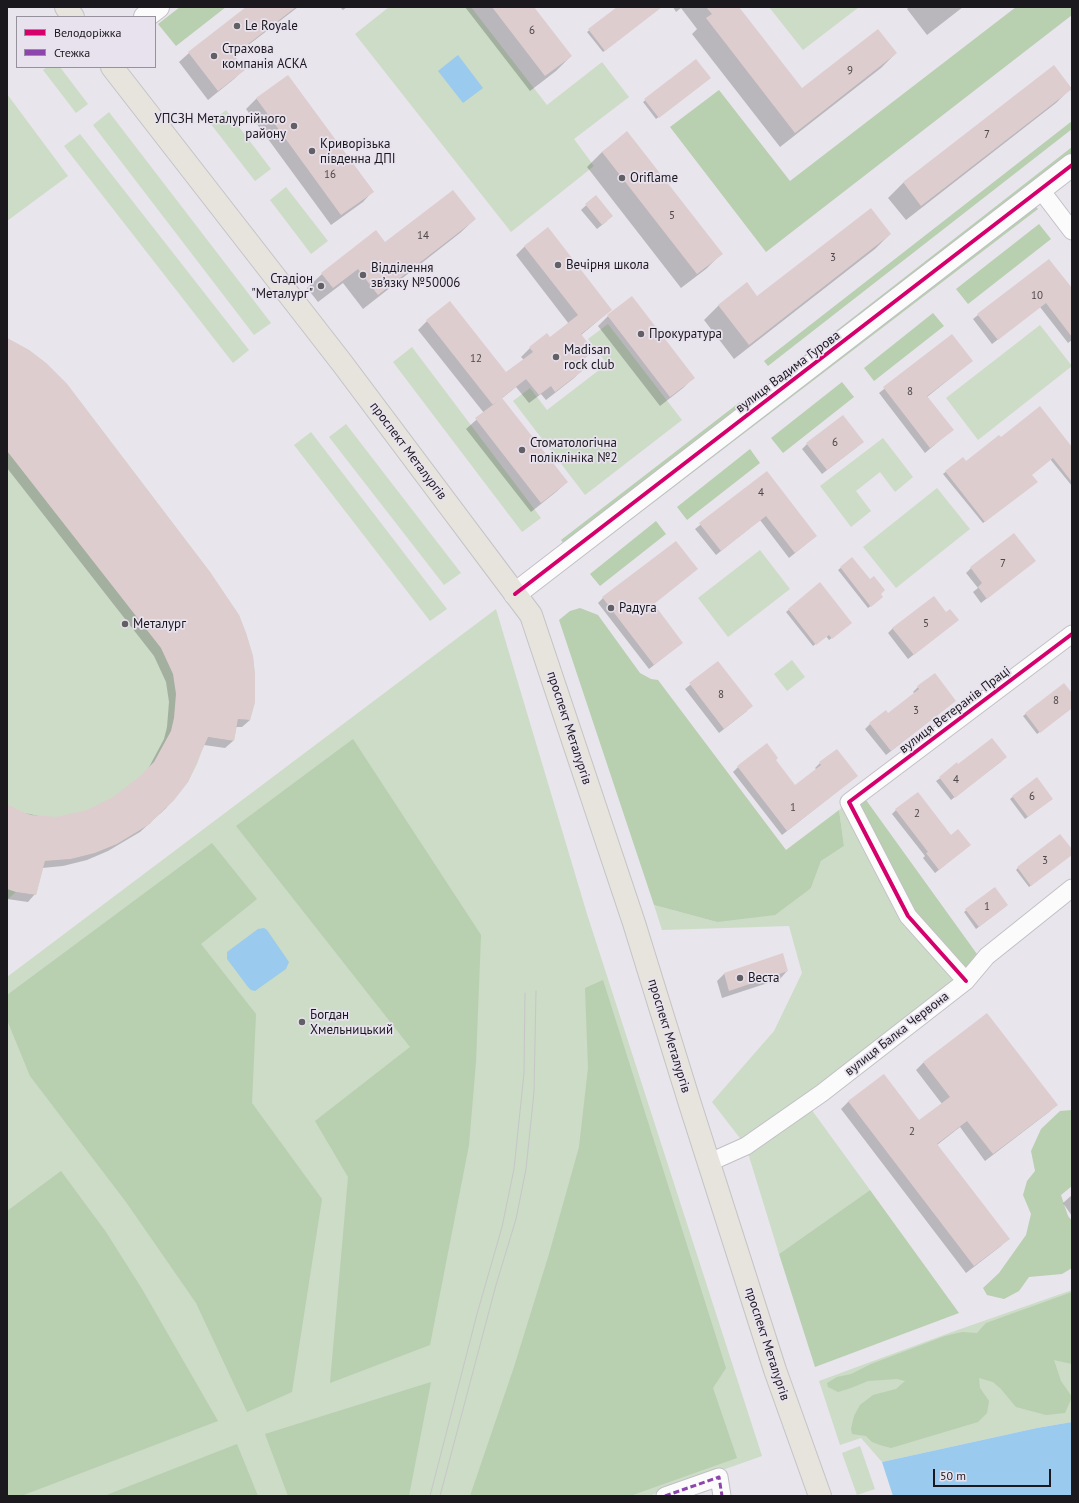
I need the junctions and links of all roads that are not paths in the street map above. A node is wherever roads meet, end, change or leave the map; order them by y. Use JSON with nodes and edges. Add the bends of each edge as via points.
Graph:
{"nodes":[{"id":1,"x":66,"y":7,"type":"edge"},
{"id":2,"x":158,"y":7,"type":"edge"},
{"id":3,"x":72,"y":16,"type":"edge"},
{"id":4,"x":146,"y":16,"type":"edge"},
{"id":5,"x":113,"y":68,"type":"edge"},
{"id":6,"x":1072,"y":165,"type":"edge"},
{"id":7,"x":1040,"y":189,"type":"junction"},
{"id":8,"x":1072,"y":231,"type":"edge"},
{"id":9,"x":515,"y":594,"type":"junction"},
{"id":10,"x":1072,"y":634,"type":"edge"},
{"id":11,"x":1072,"y":888,"type":"edge"},
{"id":12,"x":966,"y":981,"type":"junction"},
{"id":13,"x":708,"y":1163,"type":"junction"},
{"id":14,"x":665,"y":1496,"type":"edge"},
{"id":15,"x":722,"y":1496,"type":"edge"},
{"id":16,"x":820,"y":1496,"type":"edge"}],
"edges":[{"from":1,"to":3,"type":"main road"},
{"from":2,"to":4,"type":"street"},
{"from":5,"to":9,"type":"main road","name":"проспект Металургів","via":[[342,363]]},
{"from":6,"to":7,"type":"street","name":"вулиця Вадима Гурова"},
{"from":7,"to":8,"type":"street"},
{"from":7,"to":9,"type":"street","name":"вулиця Вадима Гурова"},
{"from":9,"to":13,"type":"main road","name":"проспект Металургів","via":[[531,615],[634,923]]},
{"from":10,"to":12,"type":"street","name":"вулиця Ветеранів Праці","via":[[849,802],[908,916]]},
{"from":11,"to":12,"type":"street","name":"вулиця Балка Червона","via":[[987,956]]},
{"from":12,"to":13,"type":"street","name":"вулиця Балка Червона","via":[[822,1093],[746,1146]]},
{"from":13,"to":16,"type":"main road","name":"проспект Металургів","via":[[780,1384]]},
{"from":14,"to":15,"type":"street","via":[[719,1477]]}]}
